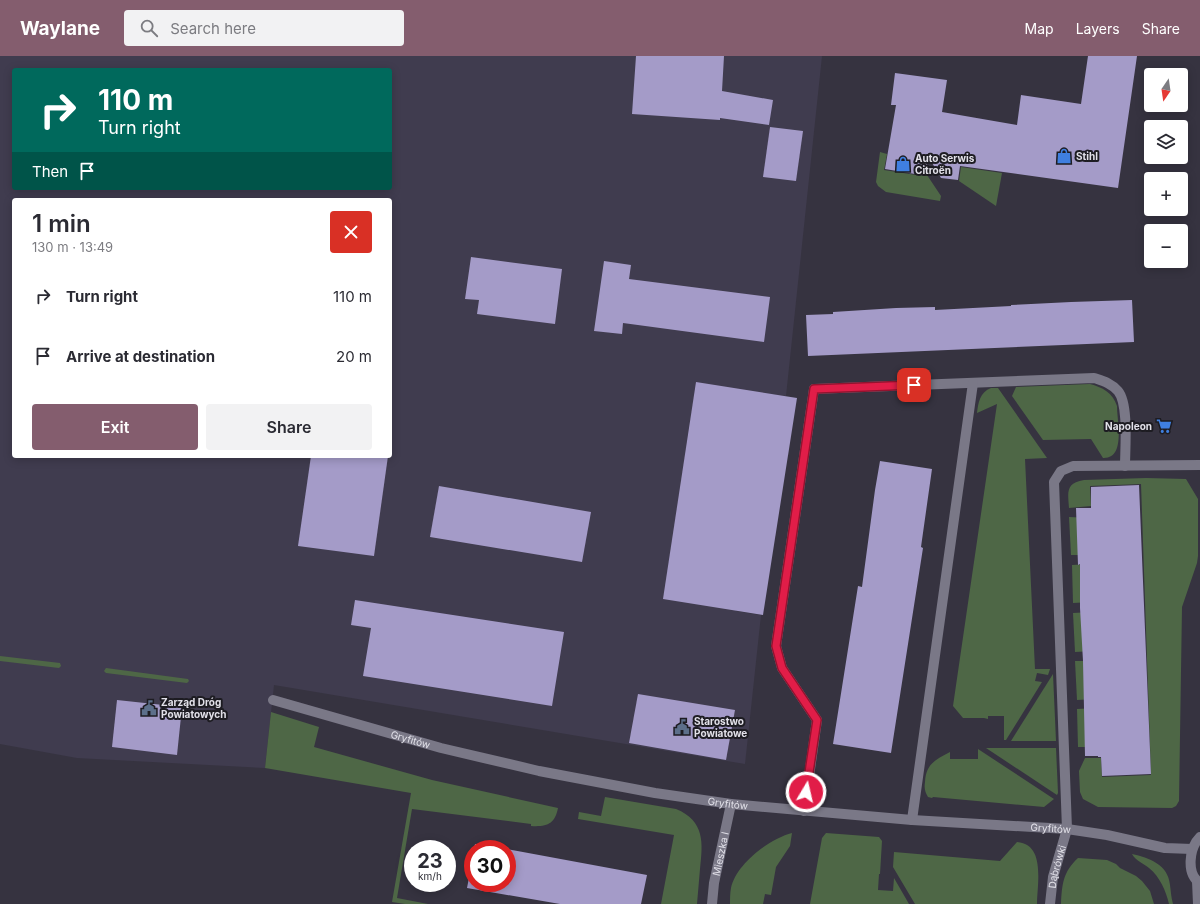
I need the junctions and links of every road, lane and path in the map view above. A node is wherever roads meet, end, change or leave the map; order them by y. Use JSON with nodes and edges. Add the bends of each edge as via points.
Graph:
{"nodes":[{"id":1,"x":973,"y":383,"type":"junction"},
{"id":2,"x":1125,"y":466,"type":"junction"},
{"id":3,"x":1200,"y":466,"type":"edge"},
{"id":4,"x":273,"y":700,"type":"dead end"},
{"id":5,"x":731,"y":804,"type":"junction"},
{"id":6,"x":804,"y":810,"type":"junction"},
{"id":7,"x":912,"y":820,"type":"junction"},
{"id":8,"x":1067,"y":830,"type":"junction"},
{"id":9,"x":1200,"y":837,"type":"edge"},
{"id":10,"x":1192,"y":849,"type":"junction"},
{"id":11,"x":1198,"y":882,"type":"edge"},
{"id":12,"x":712,"y":904,"type":"edge"},
{"id":13,"x":1050,"y":904,"type":"edge"},
{"id":14,"x":1198,"y":904,"type":"edge"}],
"edges":[{"from":1,"to":2,"type":"street","via":[[1094,378],[1108,383],[1119,392],[1123,401]]},
{"from":1,"to":6,"type":"street","via":[[814,389],[776,646],[782,668],[817,720]]},
{"from":1,"to":7,"type":"street"},
{"from":2,"to":3,"type":"street","name":"Dąbrówki"},
{"from":2,"to":8,"type":"street","name":"Dąbrówki","via":[[1073,466],[1061,471],[1054,482]]},
{"from":4,"to":5,"type":"street","name":"Gryfitów","via":[[441,748],[538,771]]},
{"from":5,"to":6,"type":"street","name":"Gryfitów"},
{"from":5,"to":12,"type":"street","name":"Mieszka I"},
{"from":6,"to":7,"type":"street","name":"Gryfitów"},
{"from":7,"to":8,"type":"street","name":"Gryfitów"},
{"from":8,"to":10,"type":"street","name":"Gryfitów","via":[[1107,835],[1165,848]]},
{"from":8,"to":13,"type":"street","name":"Dąbrówki","via":[[1053,877]]},
{"from":9,"to":10,"type":"street"},
{"from":10,"to":11,"type":"street","via":[[1190,860]]},
{"from":11,"to":14,"type":"street"}]}
